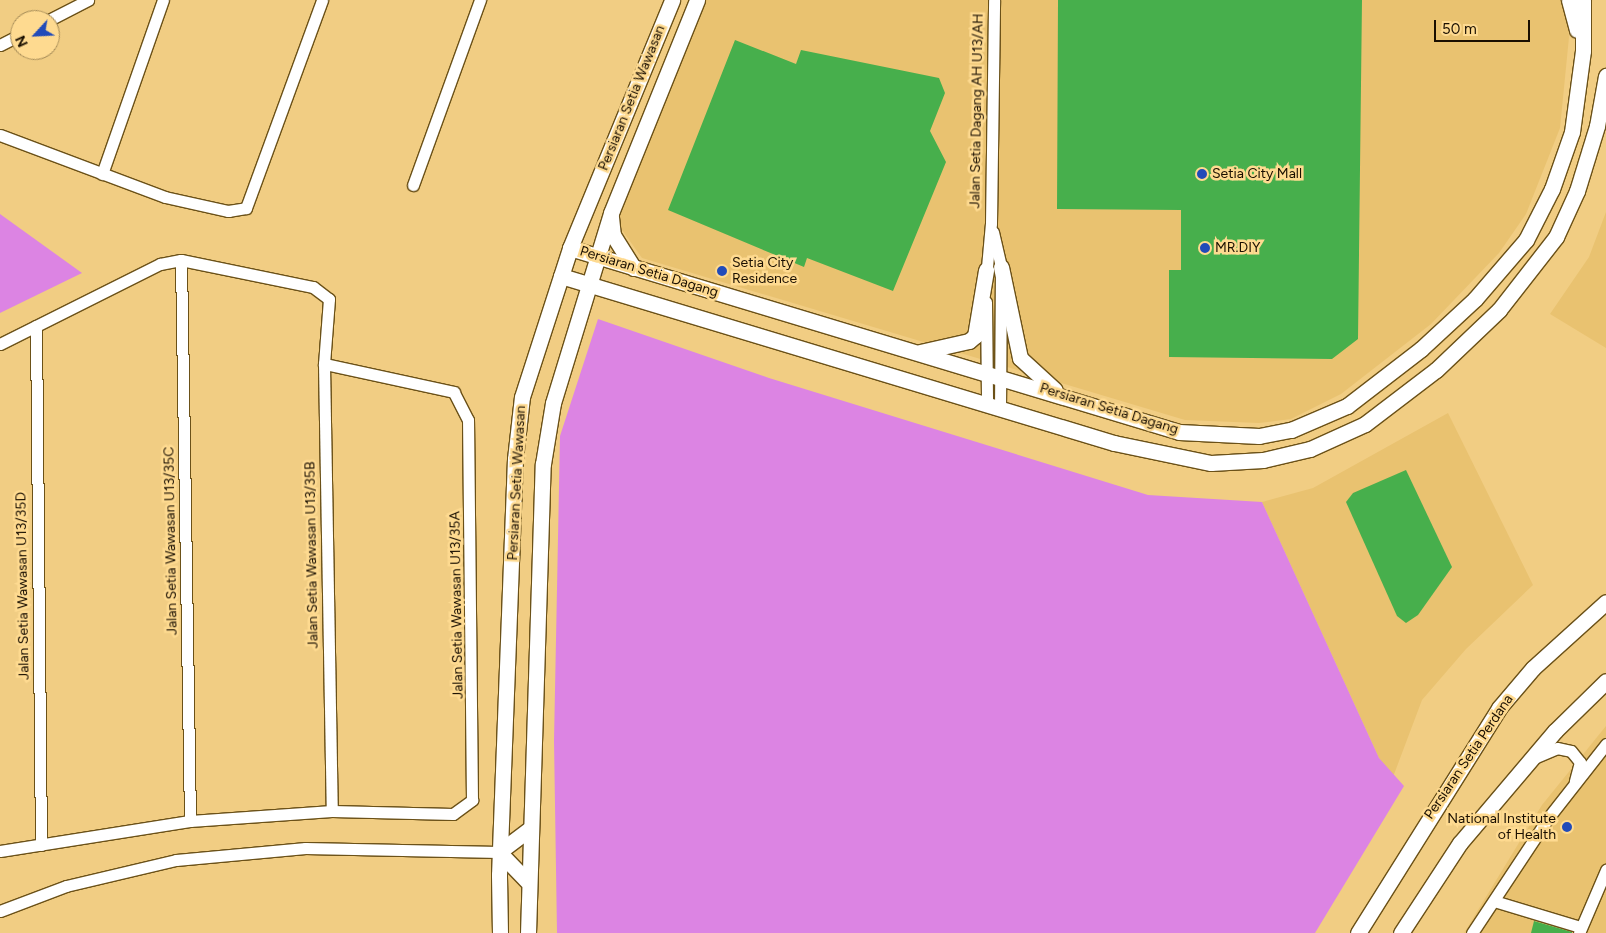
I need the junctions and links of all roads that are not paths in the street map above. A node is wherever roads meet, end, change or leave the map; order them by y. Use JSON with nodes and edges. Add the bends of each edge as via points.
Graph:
{"nodes":[{"id":1,"x":88,"y":0,"type":"edge"},
{"id":2,"x":163,"y":0,"type":"edge"},
{"id":3,"x":322,"y":0,"type":"edge"},
{"id":4,"x":480,"y":0,"type":"edge"},
{"id":5,"x":672,"y":0,"type":"edge"},
{"id":6,"x":697,"y":0,"type":"edge"},
{"id":7,"x":994,"y":0,"type":"edge"},
{"id":8,"x":1570,"y":0,"type":"edge"},
{"id":9,"x":1583,"y":0,"type":"edge"},
{"id":10,"x":60,"y":14,"type":"edge"},
{"id":11,"x":1583,"y":50,"type":"junction"},
{"id":12,"x":1606,"y":76,"type":"edge"},
{"id":13,"x":0,"y":135,"type":"edge"},
{"id":14,"x":102,"y":174,"type":"junction"},
{"id":15,"x":413,"y":185,"type":"dead end"},
{"id":16,"x":611,"y":213,"type":"junction"},
{"id":17,"x":570,"y":248,"type":"junction"},
{"id":18,"x":596,"y":257,"type":"junction"},
{"id":19,"x":181,"y":260,"type":"junction"},
{"id":20,"x":634,"y":268,"type":"junction"},
{"id":21,"x":993,"y":269,"type":"junction"},
{"id":22,"x":561,"y":276,"type":"junction"},
{"id":23,"x":588,"y":285,"type":"junction"},
{"id":24,"x":622,"y":295,"type":"junction"},
{"id":25,"x":582,"y":308,"type":"junction"},
{"id":26,"x":36,"y":326,"type":"junction"},
{"id":27,"x":0,"y":344,"type":"edge"},
{"id":28,"x":918,"y":352,"type":"junction"},
{"id":29,"x":324,"y":364,"type":"junction"},
{"id":30,"x":993,"y":374,"type":"junction"},
{"id":31,"x":1060,"y":394,"type":"junction"},
{"id":32,"x":993,"y":407,"type":"junction"},
{"id":33,"x":1606,"y":602,"type":"edge"},
{"id":34,"x":1606,"y":681,"type":"edge"},
{"id":35,"x":1606,"y":744,"type":"edge"},
{"id":36,"x":1532,"y":758,"type":"junction"},
{"id":37,"x":1573,"y":785,"type":"junction"},
{"id":38,"x":332,"y":811,"type":"junction"},
{"id":39,"x":190,"y":821,"type":"junction"},
{"id":40,"x":530,"y":829,"type":"junction"},
{"id":41,"x":41,"y":845,"type":"junction"},
{"id":42,"x":0,"y":851,"type":"edge"},
{"id":43,"x":500,"y":852,"type":"junction"},
{"id":44,"x":1606,"y":870,"type":"edge"},
{"id":45,"x":527,"y":881,"type":"junction"},
{"id":46,"x":1494,"y":901,"type":"junction"},
{"id":47,"x":0,"y":911,"type":"edge"},
{"id":48,"x":1580,"y":930,"type":"edge"},
{"id":49,"x":500,"y":933,"type":"edge"},
{"id":50,"x":528,"y":933,"type":"edge"},
{"id":51,"x":1358,"y":933,"type":"edge"},
{"id":52,"x":1400,"y":933,"type":"edge"},
{"id":53,"x":1472,"y":933,"type":"edge"}],
"edges":[{"from":1,"to":10,"type":"street"},
{"from":2,"to":14,"type":"street"},
{"from":3,"to":14,"type":"street","via":[[246,208],[228,211],[174,199]]},
{"from":4,"to":15,"type":"street"},
{"from":5,"to":17,"type":"street","name":"Persiaran Setia Wawasan"},
{"from":6,"to":16,"type":"street","name":"Persiaran Setia Wawasan"},
{"from":7,"to":21,"type":"street","name":"Jalan Setia Dagang AH U13/AH"},
{"from":8,"to":11,"type":"street"},
{"from":9,"to":11,"type":"street","name":"Persiaran Setia Dagang"},
{"from":11,"to":31,"type":"street","name":"Persiaran Setia Dagang","via":[[1572,132],[1552,189],[1526,240],[1475,299],[1421,349],[1347,406],[1291,430],[1258,436],[1215,435],[1179,432]]},
{"from":12,"to":32,"type":"street","name":"Persiaran Setia Dagang","via":[[1597,126],[1577,191],[1556,238],[1500,310],[1436,370],[1365,424],[1310,450],[1263,460],[1211,463],[1114,443]]},
{"from":13,"to":14,"type":"street"},
{"from":16,"to":18,"type":"street","name":"Persiaran Setia Wawasan"},
{"from":16,"to":20,"type":"street","via":[[613,235]]},
{"from":17,"to":18,"type":"street","name":"Persiaran Setia Dagang"},
{"from":17,"to":22,"type":"street","name":"Persiaran Setia Wawasan"},
{"from":18,"to":20,"type":"street","name":"Persiaran Setia Dagang"},
{"from":18,"to":23,"type":"street","name":"Persiaran Setia Wawasan"},
{"from":19,"to":26,"type":"street","via":[[160,264]]},
{"from":19,"to":29,"type":"street","name":"Jalan Setia Wawasan U13/35B","via":[[313,288],[328,299]]},
{"from":19,"to":39,"type":"street","name":"Jalan Setia Wawasan U13/35C"},
{"from":20,"to":28,"type":"street","name":"Persiaran Setia Dagang"},
{"from":21,"to":28,"type":"street","via":[[975,336],[969,342]]},
{"from":21,"to":30,"type":"street","name":"Jalan Setia Dagang AH U13/AH"},
{"from":21,"to":31,"type":"street","via":[[1020,358]]},
{"from":22,"to":23,"type":"street","name":"Persiaran Setia Dagang"},
{"from":22,"to":43,"type":"street","name":"Persiaran Setia Wawasan","via":[[532,357],[518,422]]},
{"from":23,"to":24,"type":"street","name":"Persiaran Setia Dagang"},
{"from":23,"to":25,"type":"street","name":"Persiaran Setia Wawasan"},
{"from":24,"to":25,"type":"street","via":[[601,297]]},
{"from":24,"to":32,"type":"street","name":"Persiaran Setia Dagang"},
{"from":25,"to":40,"type":"street","name":"Persiaran Setia Wawasan","via":[[559,377],[543,464]]},
{"from":26,"to":27,"type":"street"},
{"from":26,"to":41,"type":"street","name":"Jalan Setia Wawasan U13/35D"},
{"from":28,"to":30,"type":"street","name":"Persiaran Setia Dagang"},
{"from":29,"to":38,"type":"street","name":"Jalan Setia Wawasan U13/35B"},
{"from":29,"to":38,"type":"street","name":"Jalan Setia Wawasan U13/35A","via":[[444,388],[460,399],[468,420],[471,497],[474,788],[465,808],[454,814]]},
{"from":30,"to":31,"type":"street","name":"Persiaran Setia Dagang"},
{"from":30,"to":32,"type":"street","name":"Jalan Setia Dagang AH U13/AH"},
{"from":33,"to":51,"type":"street","name":"Persiaran Setia Perdana","via":[[1533,668],[1498,708]]},
{"from":34,"to":36,"type":"street"},
{"from":35,"to":37,"type":"street"},
{"from":36,"to":37,"type":"street","via":[[1557,748],[1571,751],[1580,762]]},
{"from":36,"to":52,"type":"street","via":[[1460,843]]},
{"from":37,"to":46,"type":"street"},
{"from":38,"to":39,"type":"street"},
{"from":39,"to":41,"type":"street"},
{"from":40,"to":43,"type":"street"},
{"from":40,"to":45,"type":"street","name":"Persiaran Setia Wawasan"},
{"from":41,"to":42,"type":"street"},
{"from":43,"to":45,"type":"street"},
{"from":43,"to":47,"type":"street","via":[[305,848],[176,860],[66,886]]},
{"from":43,"to":49,"type":"street","name":"Persiaran Setia Wawasan"},
{"from":44,"to":48,"type":"street"},
{"from":45,"to":50,"type":"street","name":"Persiaran Setia Wawasan"},
{"from":46,"to":48,"type":"street"},
{"from":46,"to":53,"type":"street"}]}
